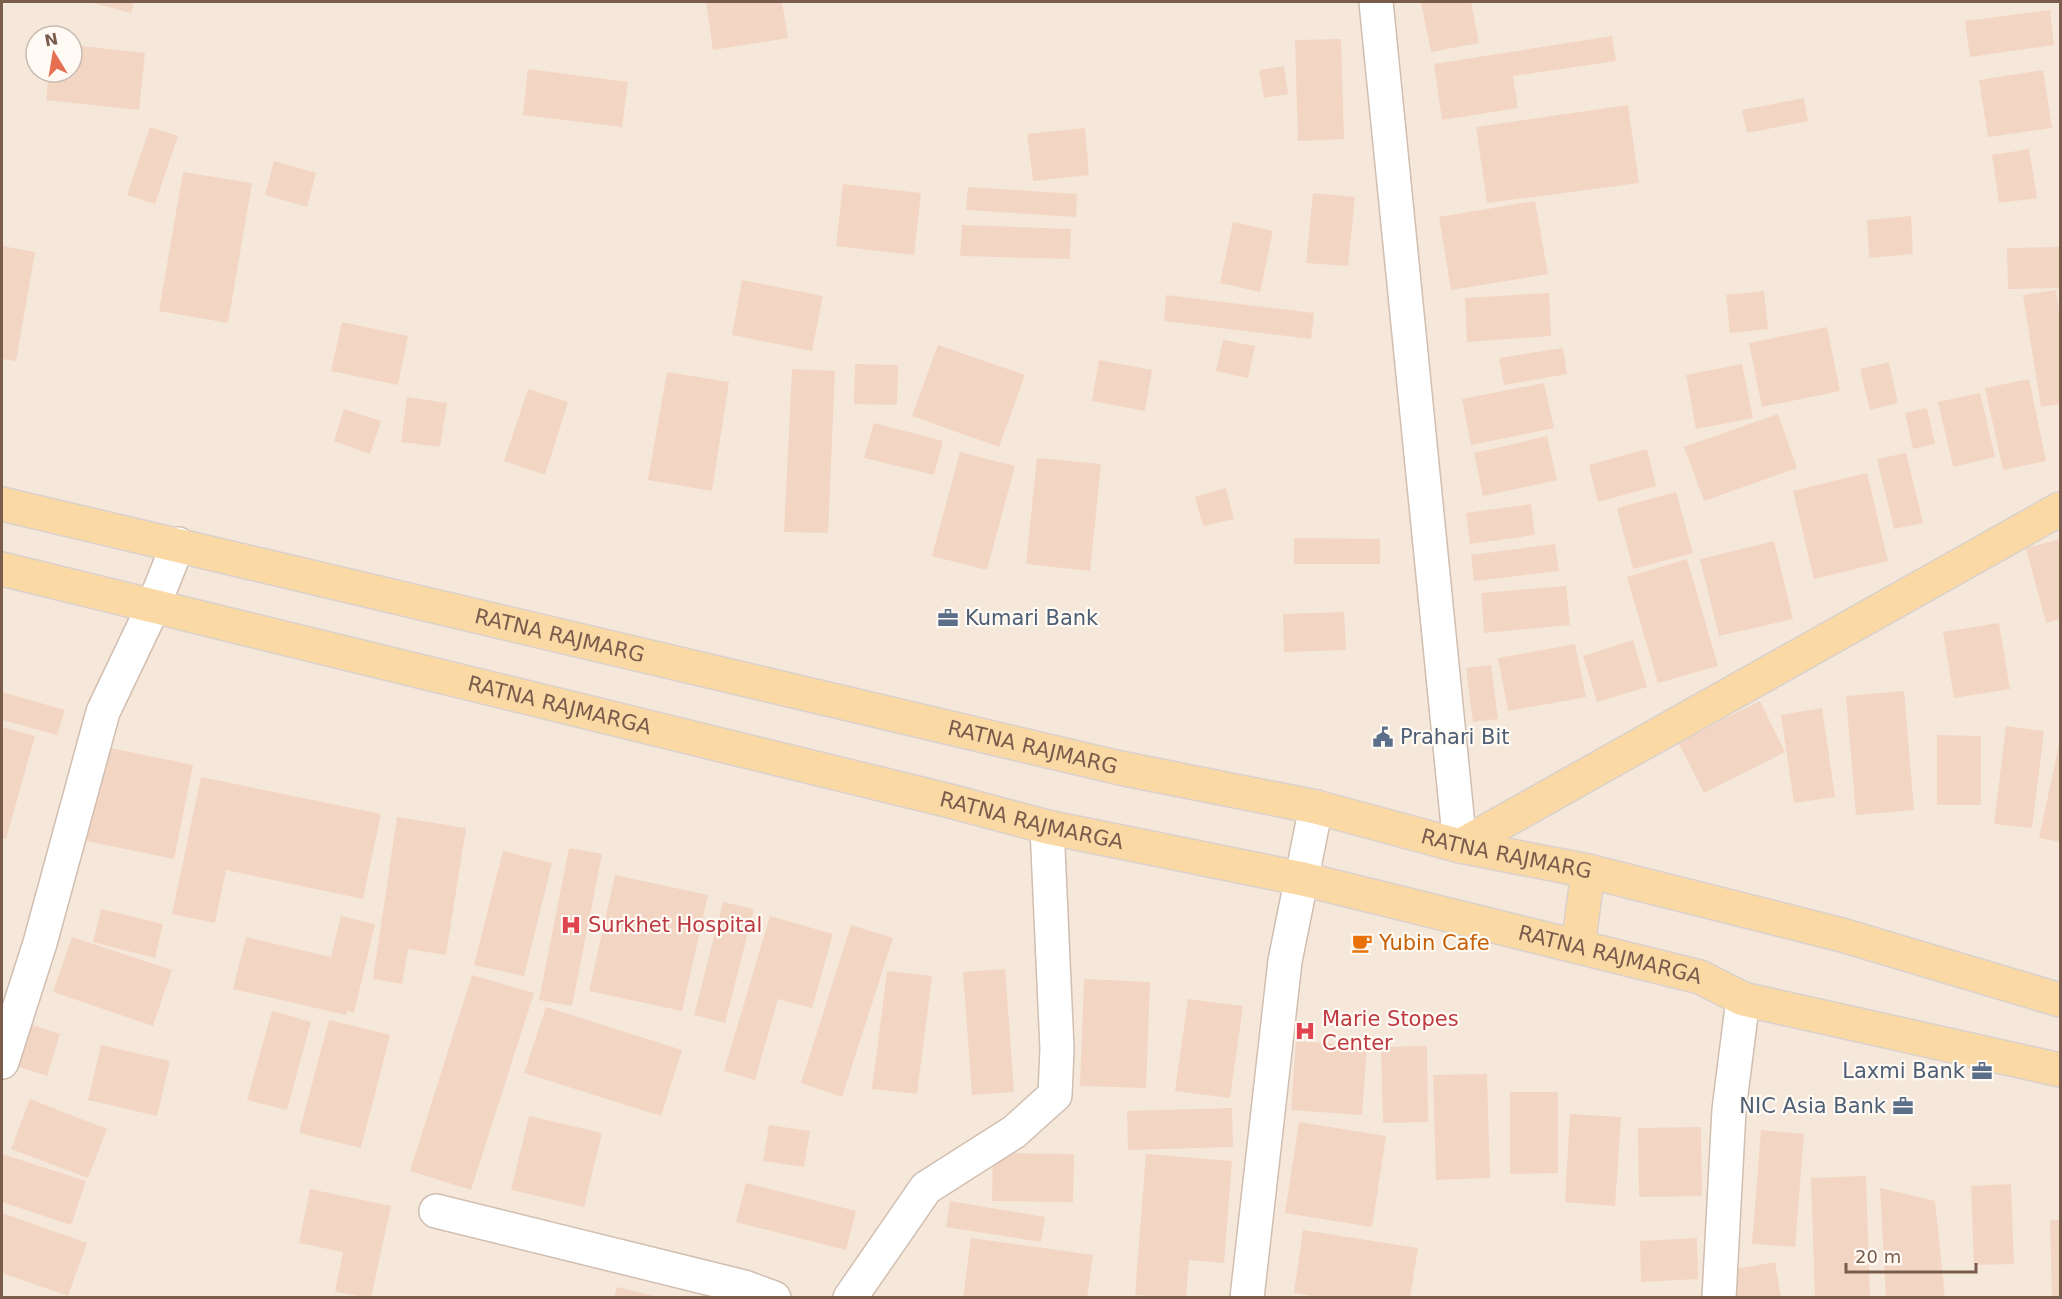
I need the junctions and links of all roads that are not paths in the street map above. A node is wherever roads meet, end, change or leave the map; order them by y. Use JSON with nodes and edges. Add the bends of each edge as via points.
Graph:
{"nodes":[{"id":1,"x":1376,"y":2,"type":"edge"},
{"id":2,"x":2,"y":504,"type":"edge"},
{"id":3,"x":2061,"y":509,"type":"edge"},
{"id":4,"x":178,"y":544,"type":"junction"},
{"id":5,"x":2,"y":569,"type":"edge"},
{"id":6,"x":153,"y":607,"type":"junction"},
{"id":7,"x":1316,"y":807,"type":"junction"},
{"id":8,"x":1047,"y":827,"type":"junction"},
{"id":9,"x":1460,"y":846,"type":"junction"},
{"id":10,"x":1588,"y":871,"type":"junction"},
{"id":11,"x":1303,"y":879,"type":"junction"},
{"id":12,"x":1578,"y":947,"type":"junction"},
{"id":13,"x":1743,"y":999,"type":"junction"},
{"id":14,"x":2061,"y":1000,"type":"edge"},
{"id":15,"x":2,"y":1062,"type":"edge"},
{"id":16,"x":2061,"y":1070,"type":"edge"},
{"id":17,"x":436,"y":1211,"type":"dead end"},
{"id":18,"x":774,"y":1298,"type":"edge"},
{"id":19,"x":850,"y":1298,"type":"edge"},
{"id":20,"x":1247,"y":1298,"type":"edge"},
{"id":21,"x":1719,"y":1298,"type":"edge"}],
"edges":[{"from":1,"to":9,"type":"street"},
{"from":2,"to":4,"type":"main road","name":"RATNA RAJMARG"},
{"from":3,"to":9,"type":"main road"},
{"from":4,"to":6,"type":"street"},
{"from":4,"to":7,"type":"main road","name":"RATNA RAJMARG","via":[[1120,768]]},
{"from":5,"to":6,"type":"main road","name":"RATNA RAJMARGA"},
{"from":6,"to":8,"type":"main road","name":"RATNA RAJMARGA"},
{"from":6,"to":15,"type":"street","via":[[103,712],[40,943]]},
{"from":7,"to":9,"type":"main road","name":"RATNA RAJMARG"},
{"from":7,"to":11,"type":"street"},
{"from":8,"to":11,"type":"main road","name":"RATNA RAJMARGA"},
{"from":8,"to":19,"type":"street","via":[[1057,1049],[1055,1095],[1014,1132],[926,1188]]},
{"from":9,"to":10,"type":"main road","name":"RATNA RAJMARG"},
{"from":10,"to":12,"type":"main road"},
{"from":10,"to":14,"type":"main road","name":"RATNA RAJMARG","via":[[1842,935]]},
{"from":11,"to":12,"type":"main road","name":"RATNA RAJMARGA"},
{"from":11,"to":20,"type":"street","via":[[1285,961]]},
{"from":12,"to":13,"type":"main road","name":"RATNA RAJMARGA","via":[[1700,977]]},
{"from":13,"to":16,"type":"main road","name":"RATNA RAJMARGA"},
{"from":13,"to":21,"type":"street","via":[[1729,1110]]},
{"from":17,"to":18,"type":"street","via":[[744,1287]]}]}
